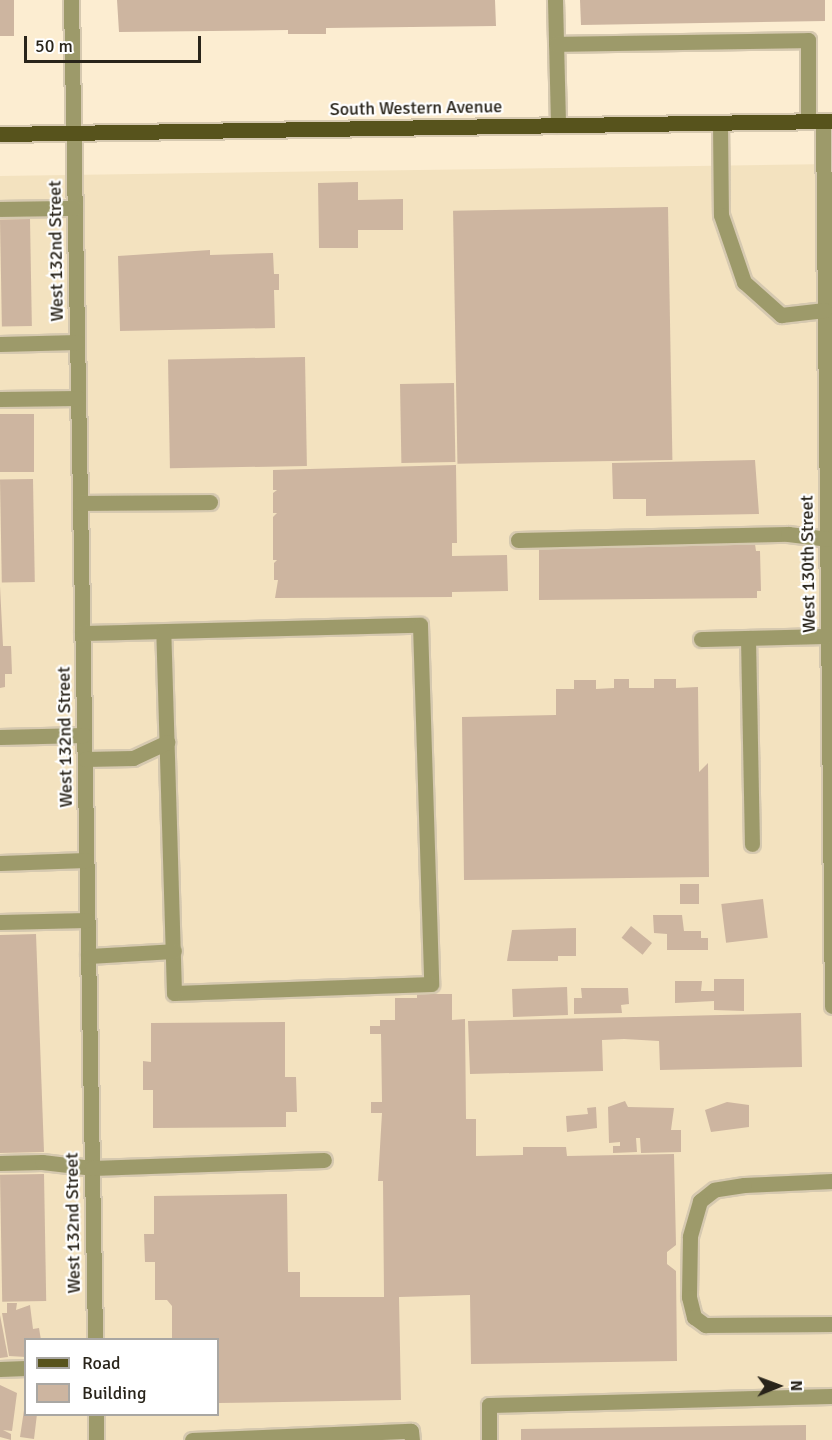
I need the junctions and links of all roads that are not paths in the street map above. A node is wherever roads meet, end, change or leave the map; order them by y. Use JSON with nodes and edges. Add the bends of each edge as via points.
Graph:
{"nodes":[{"id":1,"x":70,"y":0,"type":"edge"},
{"id":2,"x":555,"y":0,"type":"edge"},
{"id":3,"x":556,"y":44,"type":"junction"},
{"id":4,"x":821,"y":121,"type":"edge"},
{"id":5,"x":720,"y":123,"type":"junction"},
{"id":6,"x":558,"y":125,"type":"junction"},
{"id":7,"x":74,"y":133,"type":"junction"},
{"id":8,"x":0,"y":134,"type":"edge"},
{"id":9,"x":75,"y":208,"type":"junction"},
{"id":10,"x":0,"y":209,"type":"edge"},
{"id":11,"x":825,"y":310,"type":"junction"},
{"id":12,"x":77,"y":342,"type":"junction"},
{"id":13,"x":0,"y":344,"type":"edge"},
{"id":14,"x":829,"y":373,"type":"edge"},
{"id":15,"x":78,"y":398,"type":"junction"},
{"id":16,"x":0,"y":399,"type":"edge"},
{"id":17,"x":210,"y":502,"type":"dead end"},
{"id":18,"x":80,"y":503,"type":"junction"},
{"id":19,"x":827,"y":539,"type":"junction"},
{"id":20,"x":518,"y":540,"type":"dead end"},
{"id":21,"x":163,"y":632,"type":"junction"},
{"id":22,"x":82,"y":633,"type":"junction"},
{"id":23,"x":828,"y":636,"type":"junction"},
{"id":24,"x":748,"y":638,"type":"junction"},
{"id":25,"x":701,"y":639,"type":"dead end"},
{"id":26,"x":84,"y":735,"type":"junction"},
{"id":27,"x":0,"y":737,"type":"edge"},
{"id":28,"x":168,"y":742,"type":"junction"},
{"id":29,"x":85,"y":759,"type":"junction"},
{"id":30,"x":831,"y":772,"type":"edge"},
{"id":31,"x":752,"y":844,"type":"dead end"},
{"id":32,"x":86,"y":860,"type":"junction"},
{"id":33,"x":0,"y":862,"type":"edge"},
{"id":34,"x":87,"y":920,"type":"junction"},
{"id":35,"x":0,"y":922,"type":"edge"},
{"id":36,"x":174,"y":951,"type":"junction"},
{"id":37,"x":88,"y":956,"type":"junction"},
{"id":38,"x":832,"y":999,"type":"edge"},
{"id":39,"x":832,"y":1006,"type":"edge"},
{"id":40,"x":324,"y":1160,"type":"dead end"},
{"id":41,"x":0,"y":1163,"type":"edge"},
{"id":42,"x":92,"y":1168,"type":"junction"},
{"id":43,"x":832,"y":1181,"type":"edge"},
{"id":44,"x":832,"y":1324,"type":"edge"},
{"id":45,"x":95,"y":1338,"type":"edge"},
{"id":46,"x":24,"y":1368,"type":"edge"},
{"id":47,"x":0,"y":1369,"type":"edge"},
{"id":48,"x":832,"y":1396,"type":"edge"},
{"id":49,"x":96,"y":1416,"type":"edge"},
{"id":50,"x":96,"y":1440,"type":"edge"},
{"id":51,"x":192,"y":1440,"type":"edge"},
{"id":52,"x":412,"y":1440,"type":"edge"},
{"id":53,"x":489,"y":1440,"type":"edge"}],
"edges":[{"from":1,"to":7,"type":"street","name":"West 132nd Street"},
{"from":2,"to":3,"type":"street"},
{"from":3,"to":4,"type":"street","name":"West 130th Street","via":[[808,40]]},
{"from":3,"to":6,"type":"street"},
{"from":4,"to":5,"type":"main road","name":"South Western Avenue"},
{"from":4,"to":11,"type":"street","name":"West 130th Street"},
{"from":5,"to":6,"type":"main road","name":"South Western Avenue"},
{"from":5,"to":11,"type":"street","via":[[721,215],[744,282],[781,315]]},
{"from":6,"to":7,"type":"main road","name":"South Western Avenue"},
{"from":7,"to":8,"type":"main road","name":"South Western Avenue"},
{"from":7,"to":9,"type":"street","name":"West 132nd Street"},
{"from":9,"to":10,"type":"street"},
{"from":9,"to":12,"type":"street","name":"West 132nd Street"},
{"from":11,"to":14,"type":"street","name":"West 130th Street"},
{"from":12,"to":13,"type":"street"},
{"from":12,"to":15,"type":"street","name":"West 132nd Street"},
{"from":14,"to":19,"type":"street","name":"West 130th Street"},
{"from":15,"to":16,"type":"street"},
{"from":15,"to":18,"type":"street","name":"West 132nd Street"},
{"from":17,"to":18,"type":"street"},
{"from":18,"to":22,"type":"street","name":"West 132nd Street"},
{"from":19,"to":20,"type":"street","via":[[788,534]]},
{"from":19,"to":23,"type":"street","name":"West 130th Street"},
{"from":21,"to":22,"type":"street"},
{"from":21,"to":28,"type":"street"},
{"from":21,"to":36,"type":"street","via":[[420,625],[431,984],[174,993]]},
{"from":22,"to":26,"type":"street","name":"West 132nd Street"},
{"from":23,"to":24,"type":"street"},
{"from":23,"to":30,"type":"street","name":"West 130th Street"},
{"from":24,"to":25,"type":"street"},
{"from":24,"to":31,"type":"street"},
{"from":26,"to":27,"type":"street"},
{"from":26,"to":29,"type":"street","name":"West 132nd Street"},
{"from":28,"to":29,"type":"street","via":[[133,758]]},
{"from":28,"to":36,"type":"street"},
{"from":29,"to":32,"type":"street","name":"West 132nd Street"},
{"from":30,"to":38,"type":"street","name":"West 130th Street"},
{"from":32,"to":33,"type":"street"},
{"from":32,"to":34,"type":"street","name":"West 132nd Street"},
{"from":34,"to":35,"type":"street"},
{"from":34,"to":37,"type":"street","name":"West 132nd Street"},
{"from":36,"to":37,"type":"street"},
{"from":37,"to":42,"type":"street","name":"West 132nd Street"},
{"from":38,"to":39,"type":"street","name":"West 130th Street"},
{"from":40,"to":42,"type":"street"},
{"from":41,"to":42,"type":"street","via":[[42,1162]]},
{"from":42,"to":45,"type":"street","name":"West 132nd Street"},
{"from":43,"to":44,"type":"street","via":[[744,1185],[714,1190],[700,1201],[690,1237],[689,1298],[694,1317],[705,1325]]},
{"from":46,"to":47,"type":"street"},
{"from":48,"to":53,"type":"street","via":[[489,1405]]},
{"from":49,"to":50,"type":"street"},
{"from":51,"to":52,"type":"street","via":[[411,1431]]}]}
